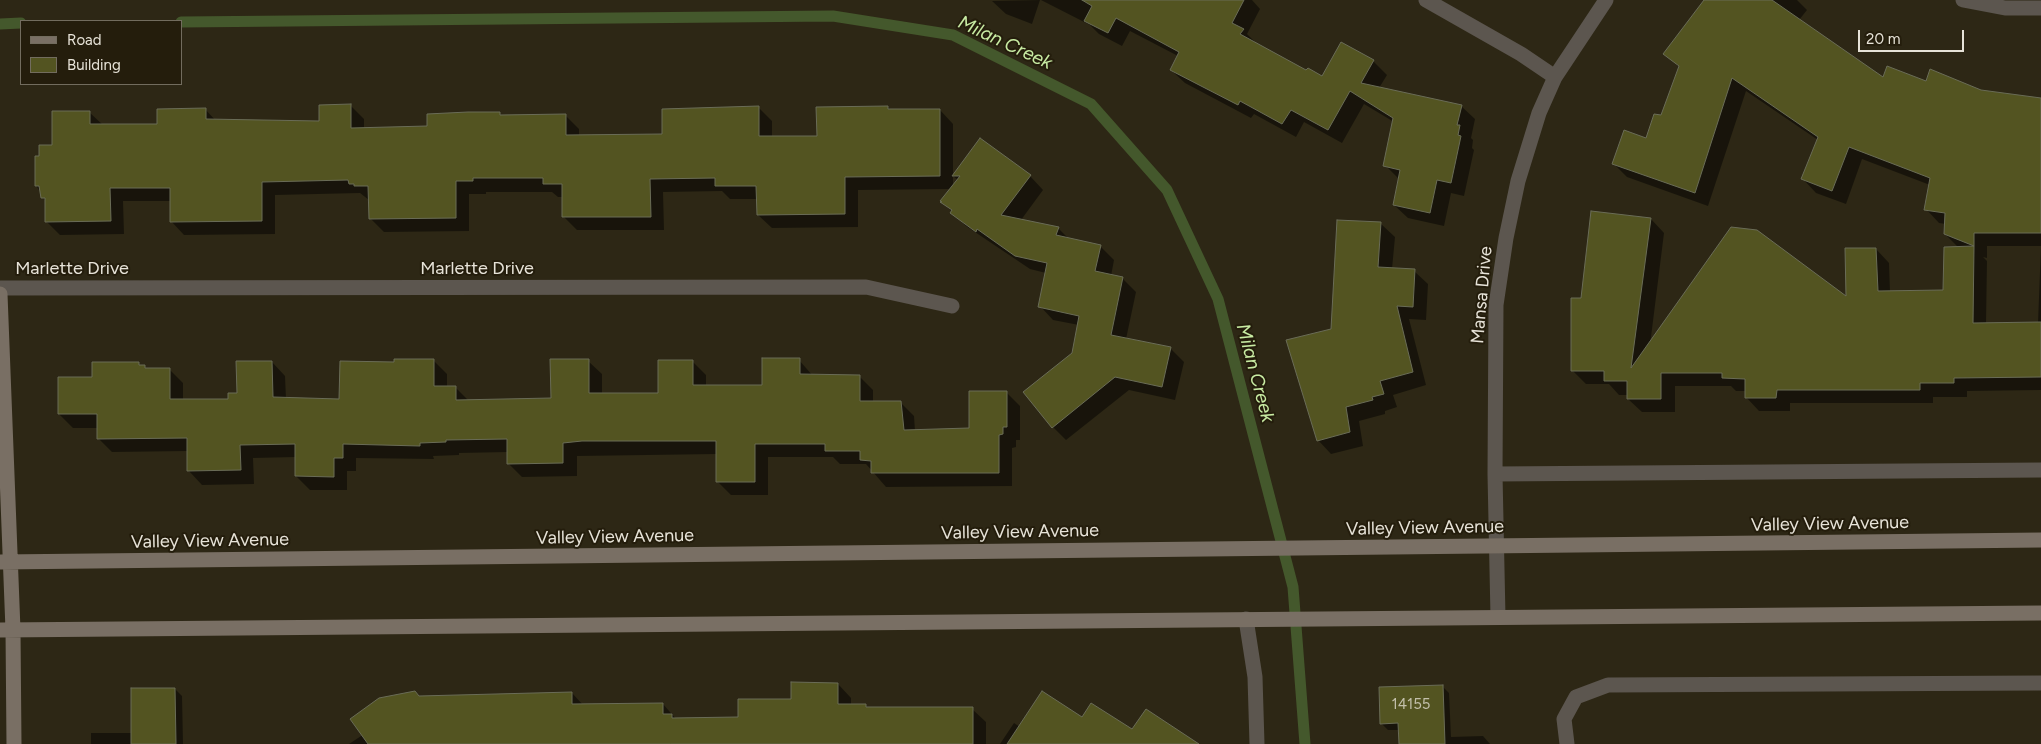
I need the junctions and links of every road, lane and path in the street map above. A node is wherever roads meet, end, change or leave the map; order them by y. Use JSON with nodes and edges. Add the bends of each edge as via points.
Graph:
{"nodes":[{"id":1,"x":1426,"y":0,"type":"edge"},
{"id":2,"x":1606,"y":0,"type":"edge"},
{"id":3,"x":1963,"y":0,"type":"edge"},
{"id":4,"x":2041,"y":8,"type":"edge"},
{"id":5,"x":1555,"y":77,"type":"junction"},
{"id":6,"x":0,"y":288,"type":"edge"},
{"id":7,"x":0,"y":294,"type":"edge"},
{"id":8,"x":952,"y":306,"type":"dead end"},
{"id":9,"x":2041,"y":470,"type":"edge"},
{"id":10,"x":1495,"y":474,"type":"junction"},
{"id":11,"x":2041,"y":540,"type":"edge"},
{"id":12,"x":1496,"y":546,"type":"junction"},
{"id":13,"x":5,"y":562,"type":"edge"},
{"id":14,"x":2041,"y":614,"type":"edge"},
{"id":15,"x":1498,"y":617,"type":"junction"},
{"id":16,"x":1246,"y":619,"type":"junction"},
{"id":17,"x":7,"y":630,"type":"edge"},
{"id":18,"x":2041,"y":683,"type":"edge"},
{"id":19,"x":14,"y":744,"type":"edge"},
{"id":20,"x":1257,"y":744,"type":"edge"},
{"id":21,"x":1567,"y":744,"type":"edge"}],
"edges":[{"from":1,"to":5,"type":"street"},
{"from":2,"to":5,"type":"street","name":"Mansa Drive"},
{"from":3,"to":4,"type":"street","via":[[2005,8]]},
{"from":5,"to":10,"type":"street","name":"Mansa Drive","via":[[1539,113],[1506,238],[1496,305]]},
{"from":6,"to":8,"type":"street","name":"Marlette Drive","via":[[866,287]]},
{"from":7,"to":13,"type":"main road"},
{"from":9,"to":10,"type":"street"},
{"from":10,"to":12,"type":"street","name":"Mansa Drive"},
{"from":11,"to":12,"type":"main road","name":"Valley View Avenue"},
{"from":12,"to":13,"type":"main road","name":"Valley View Avenue"},
{"from":12,"to":15,"type":"street","name":"Mansa Drive"},
{"from":13,"to":17,"type":"main road"},
{"from":14,"to":15,"type":"main road"},
{"from":15,"to":16,"type":"main road"},
{"from":16,"to":17,"type":"main road"},
{"from":16,"to":20,"type":"street","via":[[1255,678]]},
{"from":17,"to":19,"type":"main road"},
{"from":18,"to":21,"type":"street","via":[[1608,685],[1576,697],[1564,719]]}]}
